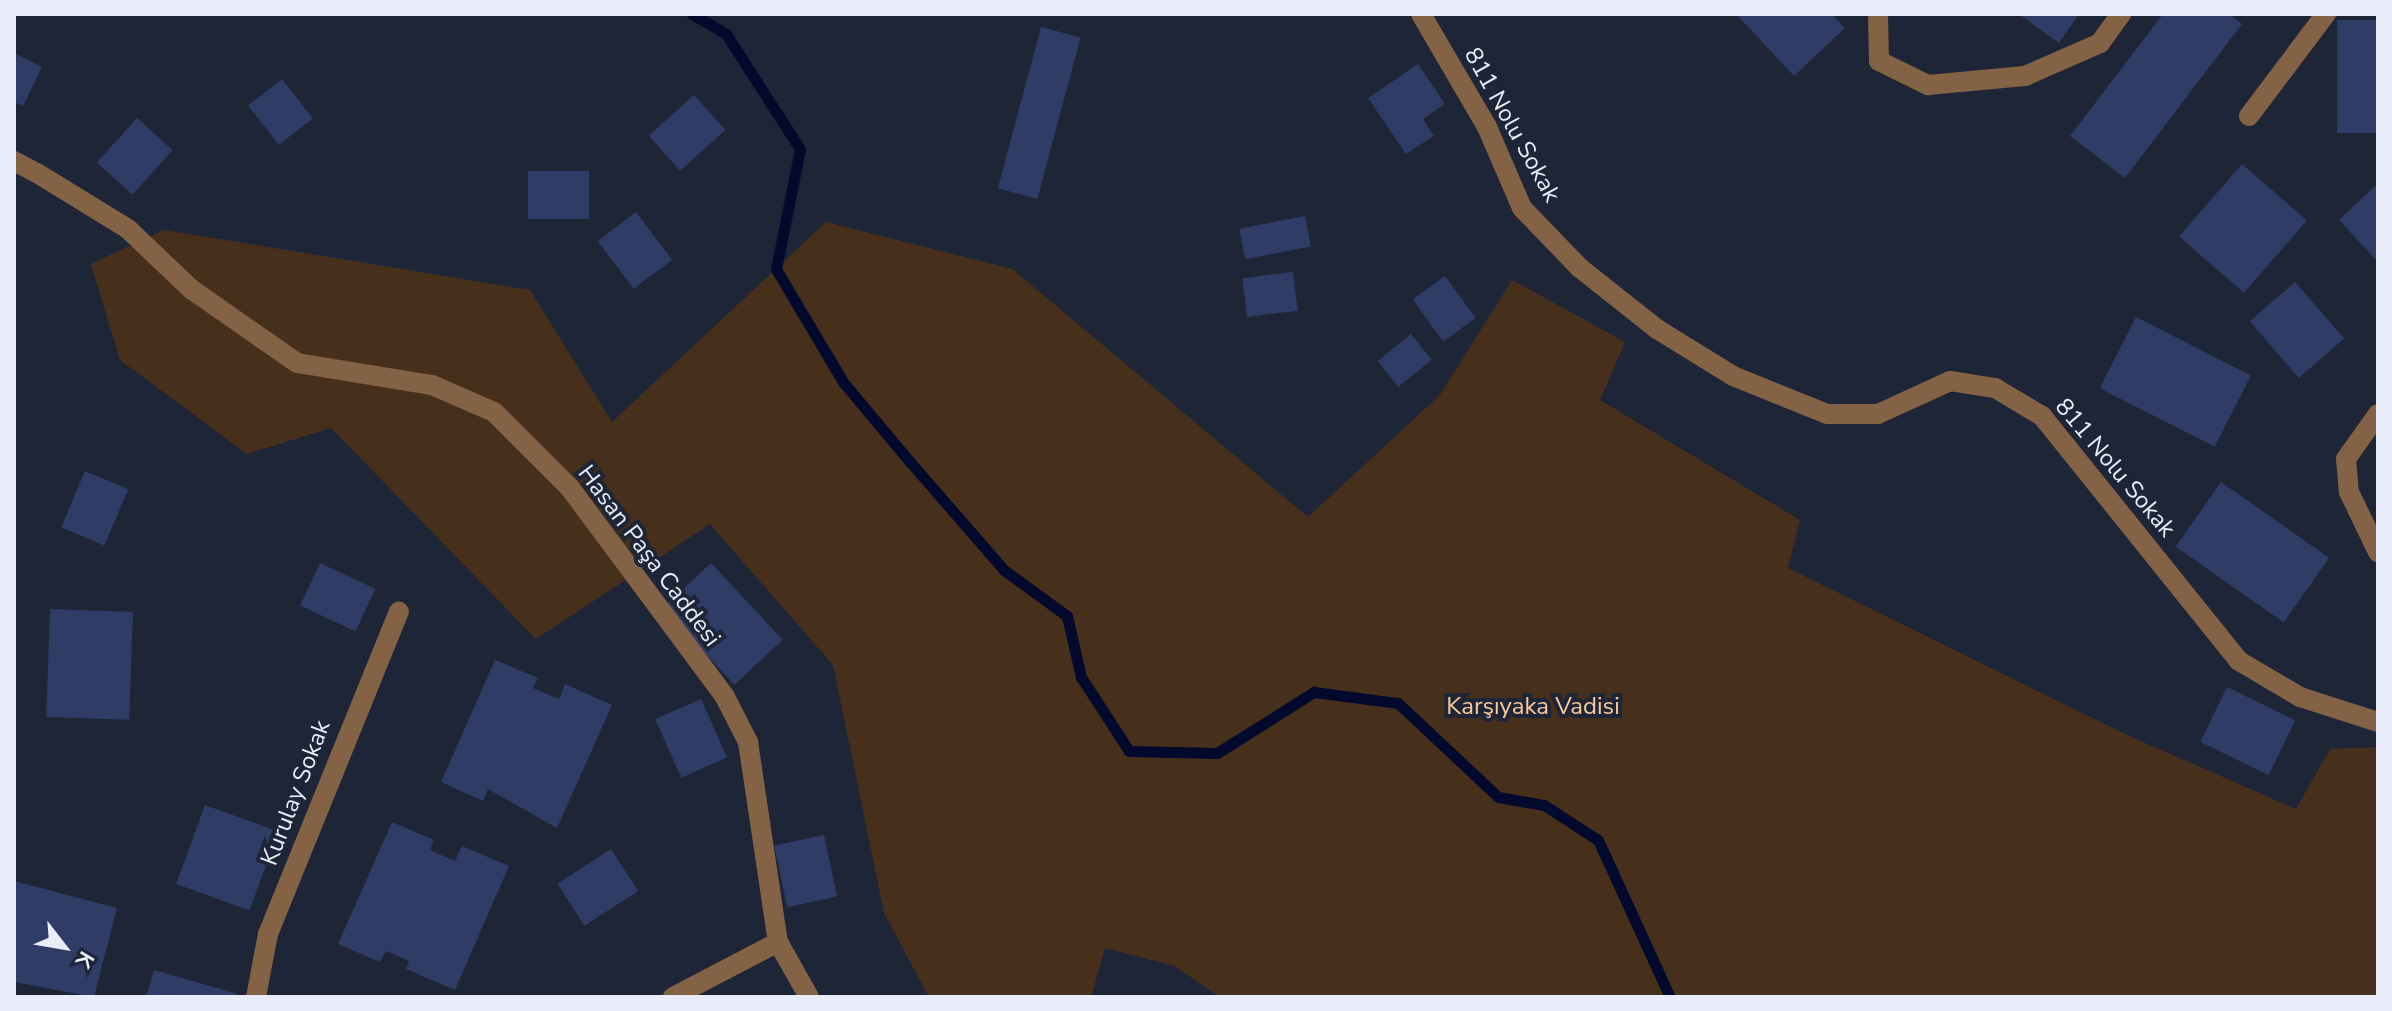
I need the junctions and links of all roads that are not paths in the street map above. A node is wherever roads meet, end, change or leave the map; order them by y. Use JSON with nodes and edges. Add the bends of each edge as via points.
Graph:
{"nodes":[{"id":1,"x":1421,"y":14,"type":"edge"},
{"id":2,"x":1878,"y":14,"type":"edge"},
{"id":3,"x":2121,"y":14,"type":"edge"},
{"id":4,"x":2326,"y":14,"type":"edge"},
{"id":5,"x":2249,"y":116,"type":"dead end"},
{"id":6,"x":14,"y":161,"type":"edge"},
{"id":7,"x":2378,"y":414,"type":"edge"},
{"id":8,"x":2378,"y":552,"type":"edge"},
{"id":9,"x":399,"y":612,"type":"dead end"},
{"id":10,"x":2378,"y":722,"type":"edge"},
{"id":11,"x":778,"y":942,"type":"junction"},
{"id":12,"x":256,"y":997,"type":"edge"},
{"id":13,"x":673,"y":997,"type":"edge"},
{"id":14,"x":809,"y":997,"type":"edge"}],
"edges":[{"from":1,"to":10,"type":"street","name":"811 Nolu Sokak","via":[[1487,127],[1522,208],[1580,268],[1657,329],[1733,376],[1827,414],[1878,414],[1950,381],[1995,388],[2042,416],[2239,661],[2300,697]]},
{"from":2,"to":3,"type":"street","via":[[1879,61],[1928,85],[2025,76],[2100,43]]},
{"from":4,"to":5,"type":"street"},
{"from":6,"to":11,"type":"street","name":"Hasan Paşa Caddesi","via":[[128,229],[191,289],[297,363],[432,385],[494,412],[570,488],[725,697],[748,742]]},
{"from":7,"to":8,"type":"street","via":[[2346,459],[2349,492]]},
{"from":9,"to":12,"type":"street","name":"Kurulay Sokak","via":[[268,934]]},
{"from":11,"to":13,"type":"street"},
{"from":11,"to":14,"type":"street","name":"Hasan Paşa Caddesi"}]}
